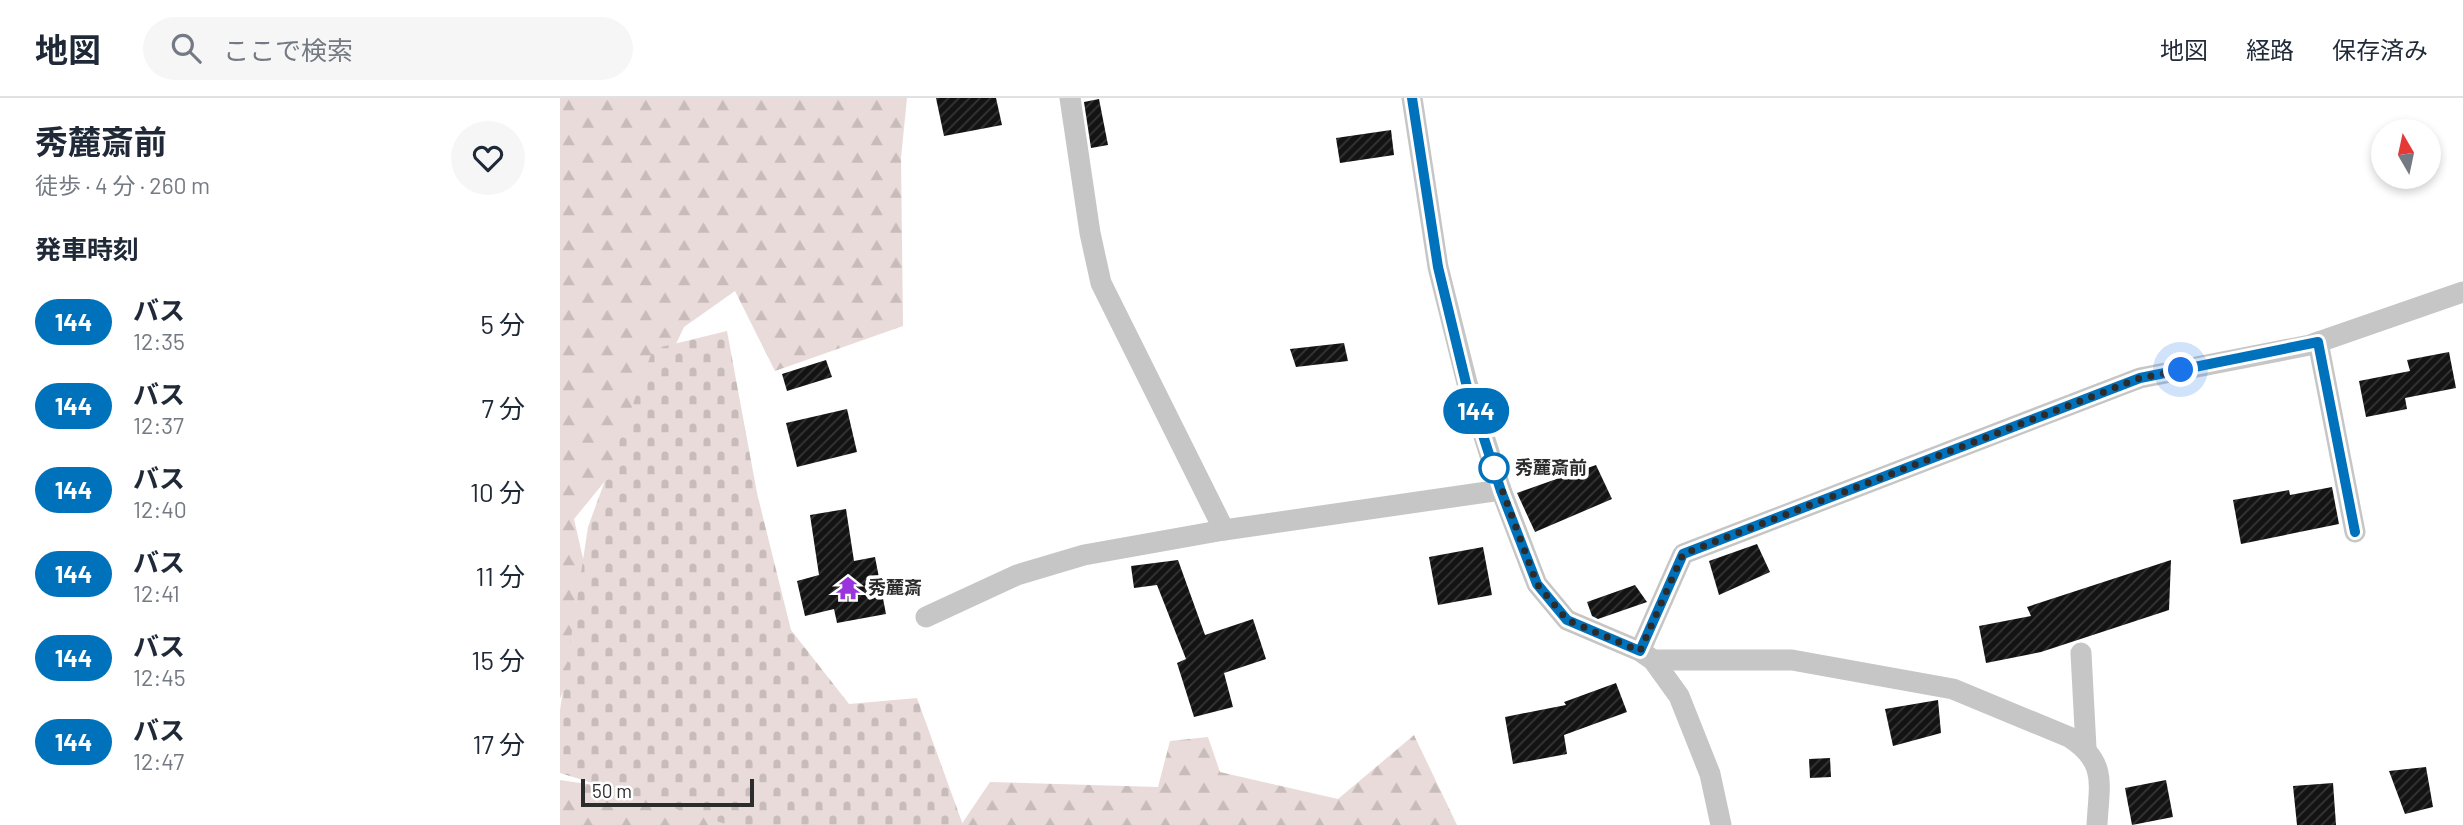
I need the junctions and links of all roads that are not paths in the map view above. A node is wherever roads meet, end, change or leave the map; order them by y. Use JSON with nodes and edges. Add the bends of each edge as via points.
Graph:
{"nodes":[{"id":1,"x":1070,"y":98,"type":"edge"},
{"id":2,"x":1412,"y":98,"type":"edge"},
{"id":3,"x":2463,"y":292,"type":"edge"},
{"id":4,"x":2320,"y":352,"type":"junction"},
{"id":5,"x":1501,"y":491,"type":"junction"},
{"id":6,"x":1224,"y":530,"type":"junction"},
{"id":7,"x":2355,"y":532,"type":"dead end"},
{"id":8,"x":926,"y":617,"type":"dead end"},
{"id":9,"x":2081,"y":653,"type":"dead end"},
{"id":10,"x":1647,"y":655,"type":"junction"},
{"id":11,"x":2086,"y":748,"type":"junction"},
{"id":12,"x":1721,"y":825,"type":"edge"},
{"id":13,"x":2097,"y":825,"type":"edge"}],
"edges":[{"from":1,"to":6,"type":"street","via":[[1101,283]]},
{"from":2,"to":5,"type":"street","via":[[1438,267],[1466,383]]},
{"from":3,"to":4,"type":"street"},
{"from":4,"to":7,"type":"street"},
{"from":4,"to":10,"type":"street","via":[[2140,378],[1683,554]]},
{"from":5,"to":6,"type":"street"},
{"from":5,"to":10,"type":"street","via":[[1537,584],[1567,620]]},
{"from":6,"to":8,"type":"street","via":[[1084,555],[1017,575]]},
{"from":9,"to":11,"type":"street"},
{"from":10,"to":11,"type":"street","via":[[1792,660],[1954,689]]},
{"from":10,"to":12,"type":"street","via":[[1679,696],[1710,774]]},
{"from":11,"to":13,"type":"street","via":[[2097,766]]}]}
